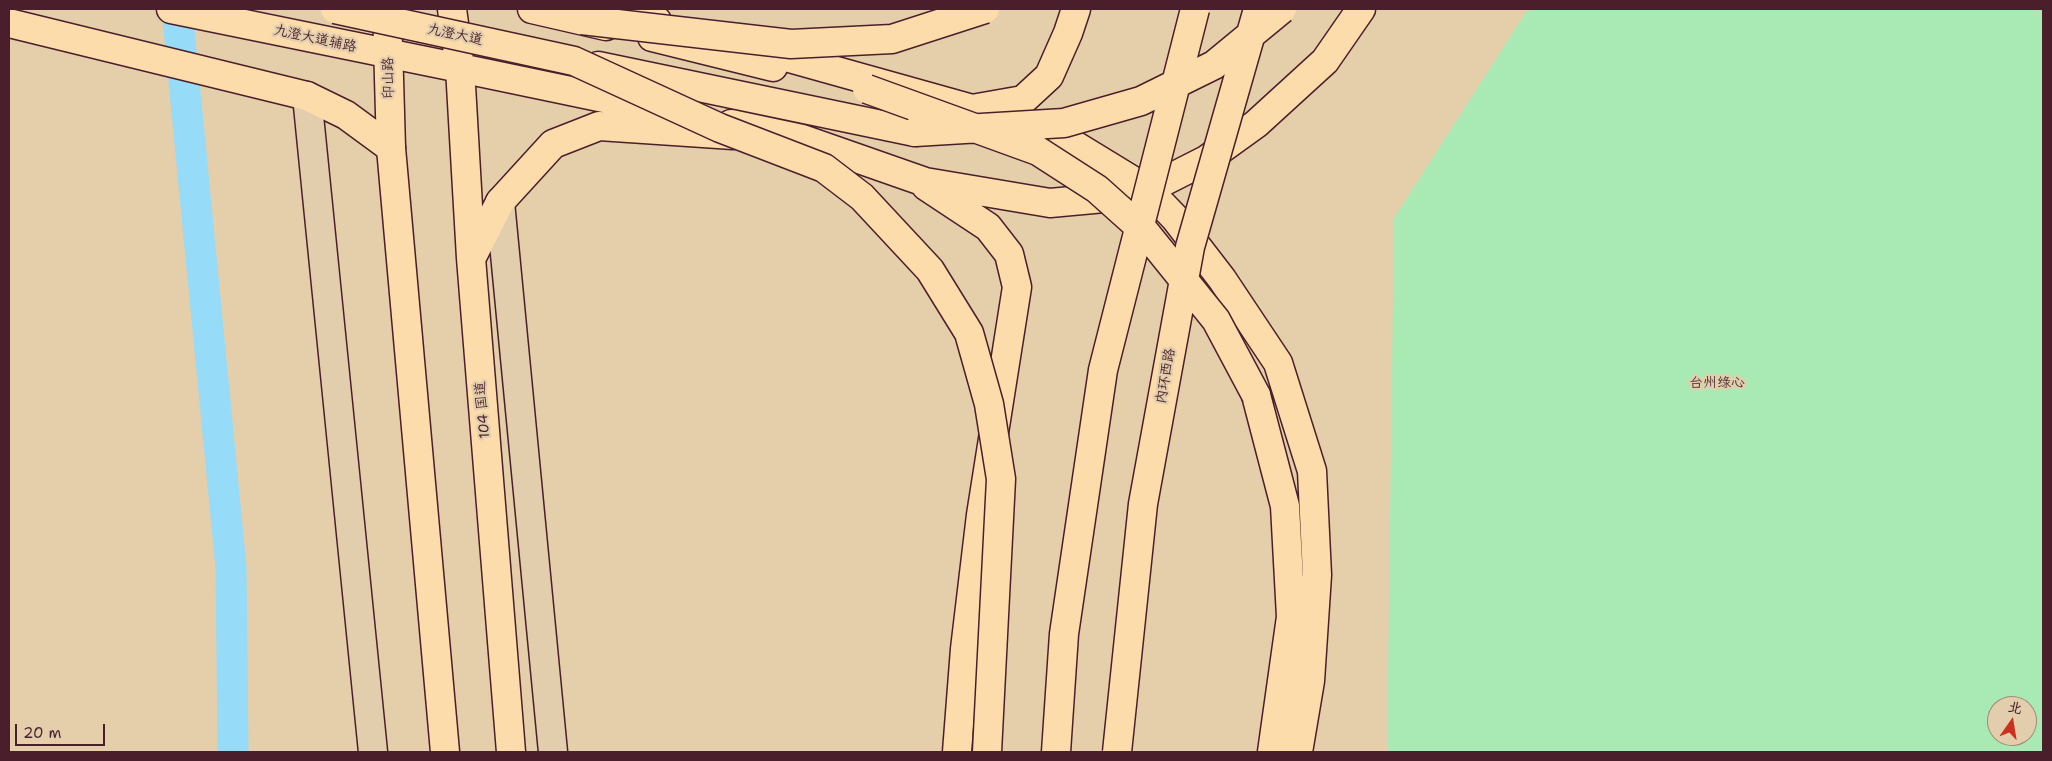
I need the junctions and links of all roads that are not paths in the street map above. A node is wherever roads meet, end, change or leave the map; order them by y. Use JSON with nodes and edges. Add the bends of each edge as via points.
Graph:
{"nodes":[{"id":1,"x":171,"y":9,"type":"edge"},
{"id":2,"x":335,"y":9,"type":"edge"},
{"id":3,"x":387,"y":9,"type":"edge"},
{"id":4,"x":452,"y":9,"type":"edge"},
{"id":5,"x":532,"y":9,"type":"edge"},
{"id":6,"x":615,"y":9,"type":"edge"},
{"id":7,"x":985,"y":9,"type":"edge"},
{"id":8,"x":1076,"y":9,"type":"edge"},
{"id":9,"x":1195,"y":9,"type":"edge"},
{"id":10,"x":1258,"y":9,"type":"edge"},
{"id":11,"x":1282,"y":9,"type":"edge"},
{"id":12,"x":1361,"y":9,"type":"edge"},
{"id":13,"x":582,"y":20,"type":"junction"},
{"id":14,"x":9,"y":23,"type":"edge"},
{"id":15,"x":389,"y":54,"type":"junction"},
{"id":16,"x":574,"y":61,"type":"junction"},
{"id":17,"x":460,"y":68,"type":"junction"},
{"id":18,"x":307,"y":96,"type":"junction"},
{"id":19,"x":972,"y":109,"type":"junction"},
{"id":20,"x":802,"y":139,"type":"junction"},
{"id":21,"x":391,"y":148,"type":"junction"},
{"id":22,"x":915,"y":178,"type":"junction"},
{"id":23,"x":1148,"y":190,"type":"junction"},
{"id":24,"x":500,"y":202,"type":"junction"},
{"id":25,"x":471,"y":258,"type":"junction"},
{"id":26,"x":373,"y":752,"type":"edge"},
{"id":27,"x":445,"y":752,"type":"edge"},
{"id":28,"x":511,"y":752,"type":"edge"},
{"id":29,"x":554,"y":752,"type":"edge"},
{"id":30,"x":957,"y":752,"type":"edge"},
{"id":31,"x":987,"y":752,"type":"edge"},
{"id":32,"x":1056,"y":752,"type":"edge"},
{"id":33,"x":1117,"y":752,"type":"edge"},
{"id":34,"x":1272,"y":752,"type":"edge"},
{"id":35,"x":1298,"y":752,"type":"edge"}],
"edges":[{"from":1,"to":15,"type":"main road","name":"九澄大道辅路"},
{"from":2,"to":16,"type":"main road","name":"九澄大道","bridge":true},
{"from":3,"to":15,"type":"main road","name":"印山路"},
{"from":4,"to":17,"type":"main road"},
{"from":5,"to":13,"type":"main road"},
{"from":6,"to":19,"type":"main road"},
{"from":7,"to":13,"type":"main road","bridge":true,"via":[[892,39],[791,44]]},
{"from":8,"to":19,"type":"main road","via":[[1049,76],[1023,100]]},
{"from":9,"to":32,"type":"main road","bridge":true,"via":[[1103,370],[1064,634]]},
{"from":10,"to":33,"type":"main road","name":"内环西路","bridge":true,"via":[[1190,247],[1143,504]]},
{"from":11,"to":16,"type":"main road","bridge":true,"via":[[1214,65],[1140,101],[1064,123],[915,132]]},
{"from":12,"to":23,"type":"main road","via":[[1325,61],[1256,124],[1206,160]]},
{"from":13,"to":34,"type":"main road","bridge":true,"via":[[867,89],[1038,151],[1097,189],[1145,232],[1216,320],[1256,395],[1285,506],[1292,618]]},
{"from":14,"to":18,"type":"main road"},
{"from":15,"to":17,"type":"main road","name":"九澄大道辅路"},
{"from":15,"to":21,"type":"main road","name":"印山路"},
{"from":16,"to":31,"type":"main road","bridge":true,"via":[[720,128],[824,168],[862,197],[930,270],[969,333],[989,404],[1001,479]]},
{"from":17,"to":20,"type":"main road","name":"九澄大道辅路"},
{"from":17,"to":25,"type":"main road","name":"104 国道"},
{"from":18,"to":21,"type":"main road","via":[[346,115]]},
{"from":18,"to":26,"type":"main road"},
{"from":19,"to":23,"type":"main road","via":[[1076,146]]},
{"from":20,"to":22,"type":"main road"},
{"from":20,"to":24,"type":"main road","via":[[599,126],[553,144]]},
{"from":21,"to":27,"type":"main road"},
{"from":22,"to":23,"type":"main road","via":[[1050,203],[1137,195]]},
{"from":22,"to":30,"type":"main road","via":[[988,227],[1009,254],[1016,287],[981,515]]},
{"from":23,"to":35,"type":"main road","via":[[1175,218],[1222,279],[1278,363],[1312,472],[1317,575],[1310,681]]},
{"from":24,"to":25,"type":"main road"},
{"from":24,"to":29,"type":"main road"},
{"from":25,"to":28,"type":"main road","name":"104 国道"}]}
